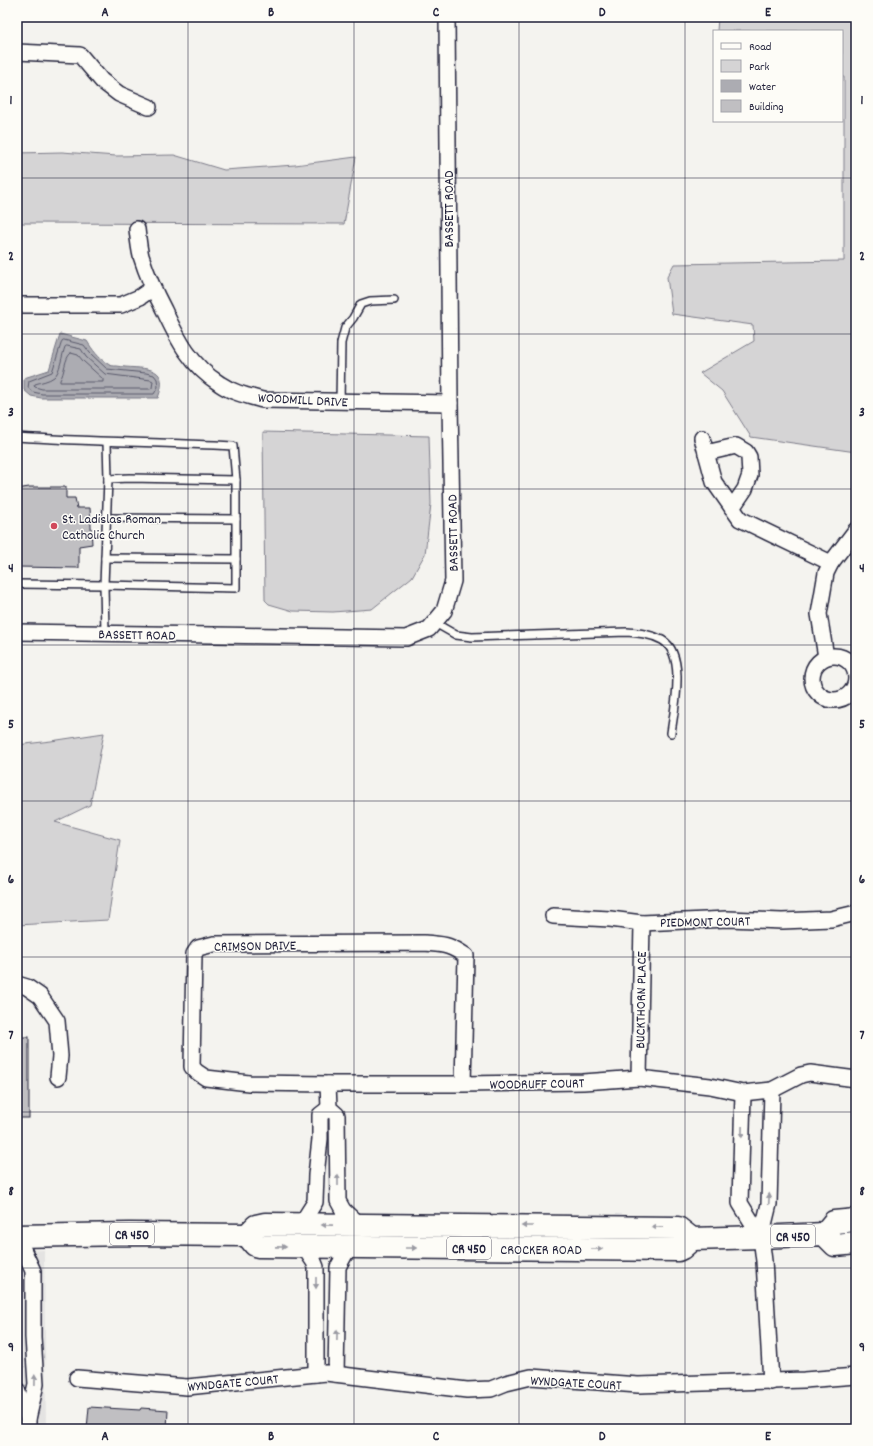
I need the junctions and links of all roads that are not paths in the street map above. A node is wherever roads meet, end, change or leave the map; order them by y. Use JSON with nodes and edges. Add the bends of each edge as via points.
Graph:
{"nodes":[{"id":1,"x":447,"y":17,"type":"edge"},
{"id":2,"x":17,"y":52,"type":"edge"},
{"id":3,"x":149,"y":107,"type":"dead end"},
{"id":4,"x":137,"y":229,"type":"dead end"},
{"id":5,"x":153,"y":288,"type":"junction"},
{"id":6,"x":394,"y":300,"type":"dead end"},
{"id":7,"x":17,"y":305,"type":"edge"},
{"id":8,"x":340,"y":402,"type":"junction"},
{"id":9,"x":450,"y":403,"type":"junction"},
{"id":10,"x":17,"y":437,"type":"edge"},
{"id":11,"x":702,"y":438,"type":"dead end"},
{"id":12,"x":107,"y":442,"type":"junction"},
{"id":13,"x":706,"y":453,"type":"junction"},
{"id":14,"x":108,"y":479,"type":"junction"},
{"id":15,"x":236,"y":480,"type":"junction"},
{"id":16,"x":732,"y":508,"type":"junction"},
{"id":17,"x":107,"y":518,"type":"junction"},
{"id":18,"x":236,"y":519,"type":"junction"},
{"id":19,"x":856,"y":530,"type":"edge"},
{"id":20,"x":105,"y":558,"type":"junction"},
{"id":21,"x":236,"y":559,"type":"junction"},
{"id":22,"x":831,"y":563,"type":"junction"},
{"id":23,"x":17,"y":584,"type":"edge"},
{"id":24,"x":104,"y":585,"type":"junction"},
{"id":25,"x":435,"y":622,"type":"junction"},
{"id":26,"x":17,"y":632,"type":"edge"},
{"id":27,"x":105,"y":633,"type":"junction"},
{"id":28,"x":826,"y":657,"type":"dead end"},
{"id":29,"x":671,"y":733,"type":"dead end"},
{"id":30,"x":856,"y":913,"type":"edge"},
{"id":31,"x":553,"y":916,"type":"dead end"},
{"id":32,"x":642,"y":923,"type":"junction"},
{"id":33,"x":17,"y":984,"type":"edge"},
{"id":34,"x":58,"y":1077,"type":"dead end"},
{"id":35,"x":639,"y":1078,"type":"junction"},
{"id":36,"x":856,"y":1079,"type":"edge"},
{"id":37,"x":328,"y":1084,"type":"junction"},
{"id":38,"x":463,"y":1084,"type":"junction"},
{"id":39,"x":772,"y":1090,"type":"junction"},
{"id":40,"x":743,"y":1094,"type":"junction"},
{"id":41,"x":329,"y":1108,"type":"junction"},
{"id":42,"x":856,"y":1220,"type":"edge"},
{"id":43,"x":301,"y":1224,"type":"junction"},
{"id":44,"x":359,"y":1225,"type":"junction"},
{"id":45,"x":17,"y":1227,"type":"edge"},
{"id":46,"x":824,"y":1234,"type":"junction"},
{"id":47,"x":247,"y":1235,"type":"junction"},
{"id":48,"x":17,"y":1236,"type":"edge"},
{"id":49,"x":692,"y":1238,"type":"junction"},
{"id":50,"x":761,"y":1238,"type":"junction"},
{"id":51,"x":856,"y":1243,"type":"edge"},
{"id":52,"x":304,"y":1247,"type":"junction"},
{"id":53,"x":350,"y":1248,"type":"junction"},
{"id":54,"x":316,"y":1374,"type":"junction"},
{"id":55,"x":336,"y":1374,"type":"junction"},
{"id":56,"x":856,"y":1376,"type":"edge"},
{"id":57,"x":77,"y":1378,"type":"dead end"},
{"id":58,"x":771,"y":1382,"type":"junction"},
{"id":59,"x":17,"y":1390,"type":"edge"},
{"id":60,"x":28,"y":1424,"type":"edge"}],
"edges":[{"from":1,"to":9,"type":"street","name":"BASSETT ROAD"},
{"from":2,"to":3,"type":"street","via":[[80,55],[102,81],[119,94]]},
{"from":4,"to":5,"type":"street","name":"WOODMILL DRIVE","via":[[141,255]]},
{"from":5,"to":7,"type":"street","via":[[121,305]]},
{"from":5,"to":8,"type":"street","name":"WOODMILL DRIVE","via":[[192,360],[221,385],[235,393],[263,400]]},
{"from":6,"to":8,"type":"lane","via":[[361,304],[345,328],[341,343]]},
{"from":8,"to":9,"type":"street","name":"WOODMILL DRIVE"},
{"from":9,"to":25,"type":"street","name":"BASSETT ROAD","via":[[453,581],[444,611]]},
{"from":10,"to":12,"type":"lane"},
{"from":11,"to":13,"type":"street"},
{"from":12,"to":14,"type":"lane"},
{"from":12,"to":15,"type":"lane","via":[[233,446]]},
{"from":13,"to":16,"type":"street","via":[[714,482]]},
{"from":13,"to":16,"type":"street","via":[[736,446],[749,457],[750,475],[745,489]]},
{"from":14,"to":15,"type":"lane"},
{"from":14,"to":17,"type":"lane"},
{"from":15,"to":18,"type":"lane"},
{"from":16,"to":22,"type":"street","via":[[740,519]]},
{"from":17,"to":18,"type":"lane"},
{"from":17,"to":20,"type":"lane"},
{"from":18,"to":21,"type":"lane"},
{"from":19,"to":22,"type":"street"},
{"from":20,"to":21,"type":"lane"},
{"from":20,"to":24,"type":"lane"},
{"from":21,"to":24,"type":"lane","via":[[236,588]]},
{"from":22,"to":28,"type":"street","via":[[826,573],[819,614]]},
{"from":23,"to":24,"type":"lane"},
{"from":24,"to":27,"type":"lane"},
{"from":25,"to":27,"type":"street","name":"BASSETT ROAD","via":[[429,629],[406,638]]},
{"from":25,"to":29,"type":"lane","via":[[456,635],[472,637],[627,632],[649,635],[663,641],[671,648],[676,659],[677,675]]},
{"from":26,"to":27,"type":"street","name":"BASSETT ROAD"},
{"from":30,"to":32,"type":"street","name":"PIEDMONT COURT","via":[[831,919],[727,919]]},
{"from":31,"to":32,"type":"street","name":"PIEDMONT COURT"},
{"from":32,"to":35,"type":"street","name":"BUCKTHORN PLACE"},
{"from":33,"to":34,"type":"street","via":[[40,996],[57,1021],[60,1056]]},
{"from":35,"to":38,"type":"street","name":"WOODRUFF COURT","via":[[583,1082]]},
{"from":35,"to":40,"type":"street","name":"WOODRUFF COURT","via":[[710,1086]]},
{"from":36,"to":39,"type":"street","name":"WOODRUFF COURT","via":[[810,1073]]},
{"from":37,"to":38,"type":"street","name":"WOODRUFF COURT"},
{"from":37,"to":38,"type":"street","name":"CRIMSON DRIVE","via":[[250,1083],[206,1078],[192,1067],[194,954],[198,948],[214,944],[424,943],[454,947],[466,956]]},
{"from":37,"to":41,"type":"street"},
{"from":39,"to":40,"type":"street","name":"WOODRUFF COURT"},
{"from":50,"to":39,"type":"street","one_way":true,"via":[[769,1204]]},
{"from":40,"to":50,"type":"street","one_way":true,"via":[[740,1203]]},
{"from":41,"to":43,"type":"street","via":[[320,1115],[315,1202]]},
{"from":44,"to":41,"type":"street","one_way":true,"via":[[343,1210],[338,1201],[337,1115]]},
{"from":42,"to":46,"type":"main road","number":"CR 450","via":[[834,1222]]},
{"from":44,"to":43,"type":"main road","name":"CROCKER ROAD","number":"CR 450","one_way":true},
{"from":43,"to":47,"type":"main road","name":"CROCKER ROAD","number":"CR 450","via":[[265,1224],[256,1226]]},
{"from":49,"to":44,"type":"main road","name":"CROCKER ROAD","number":"CR 450","one_way":true,"via":[[678,1228]]},
{"from":45,"to":48,"type":"lane"},
{"from":46,"to":50,"type":"main road","number":"CR 450"},
{"from":46,"to":51,"type":"main road","number":"CR 450","via":[[835,1245]]},
{"from":47,"to":48,"type":"main road","number":"CR 450"},
{"from":47,"to":52,"type":"main road","name":"CROCKER ROAD","number":"CR 450","one_way":true,"via":[[256,1246]]},
{"from":60,"to":48,"type":"street","one_way":true,"via":[[36,1384],[33,1271]]},
{"from":49,"to":50,"type":"main road","number":"CR 450"},
{"from":53,"to":49,"type":"main road","name":"CROCKER ROAD","number":"CR 450","one_way":true,"via":[[678,1250]]},
{"from":50,"to":58,"type":"street"},
{"from":52,"to":53,"type":"main road","name":"CROCKER ROAD","number":"CR 450"},
{"from":52,"to":54,"type":"street","one_way":true,"via":[[316,1267]]},
{"from":55,"to":53,"type":"street","one_way":true,"via":[[338,1267]]},
{"from":54,"to":55,"type":"street","name":"WYNDGATE COURT"},
{"from":54,"to":57,"type":"street","name":"WYNDGATE COURT","via":[[187,1387]]},
{"from":55,"to":58,"type":"street","name":"WYNDGATE COURT","via":[[467,1390],[491,1389],[531,1377],[638,1385]]},
{"from":56,"to":58,"type":"street","name":"WYNDGATE COURT"},
{"from":59,"to":60,"type":"street"}]}
